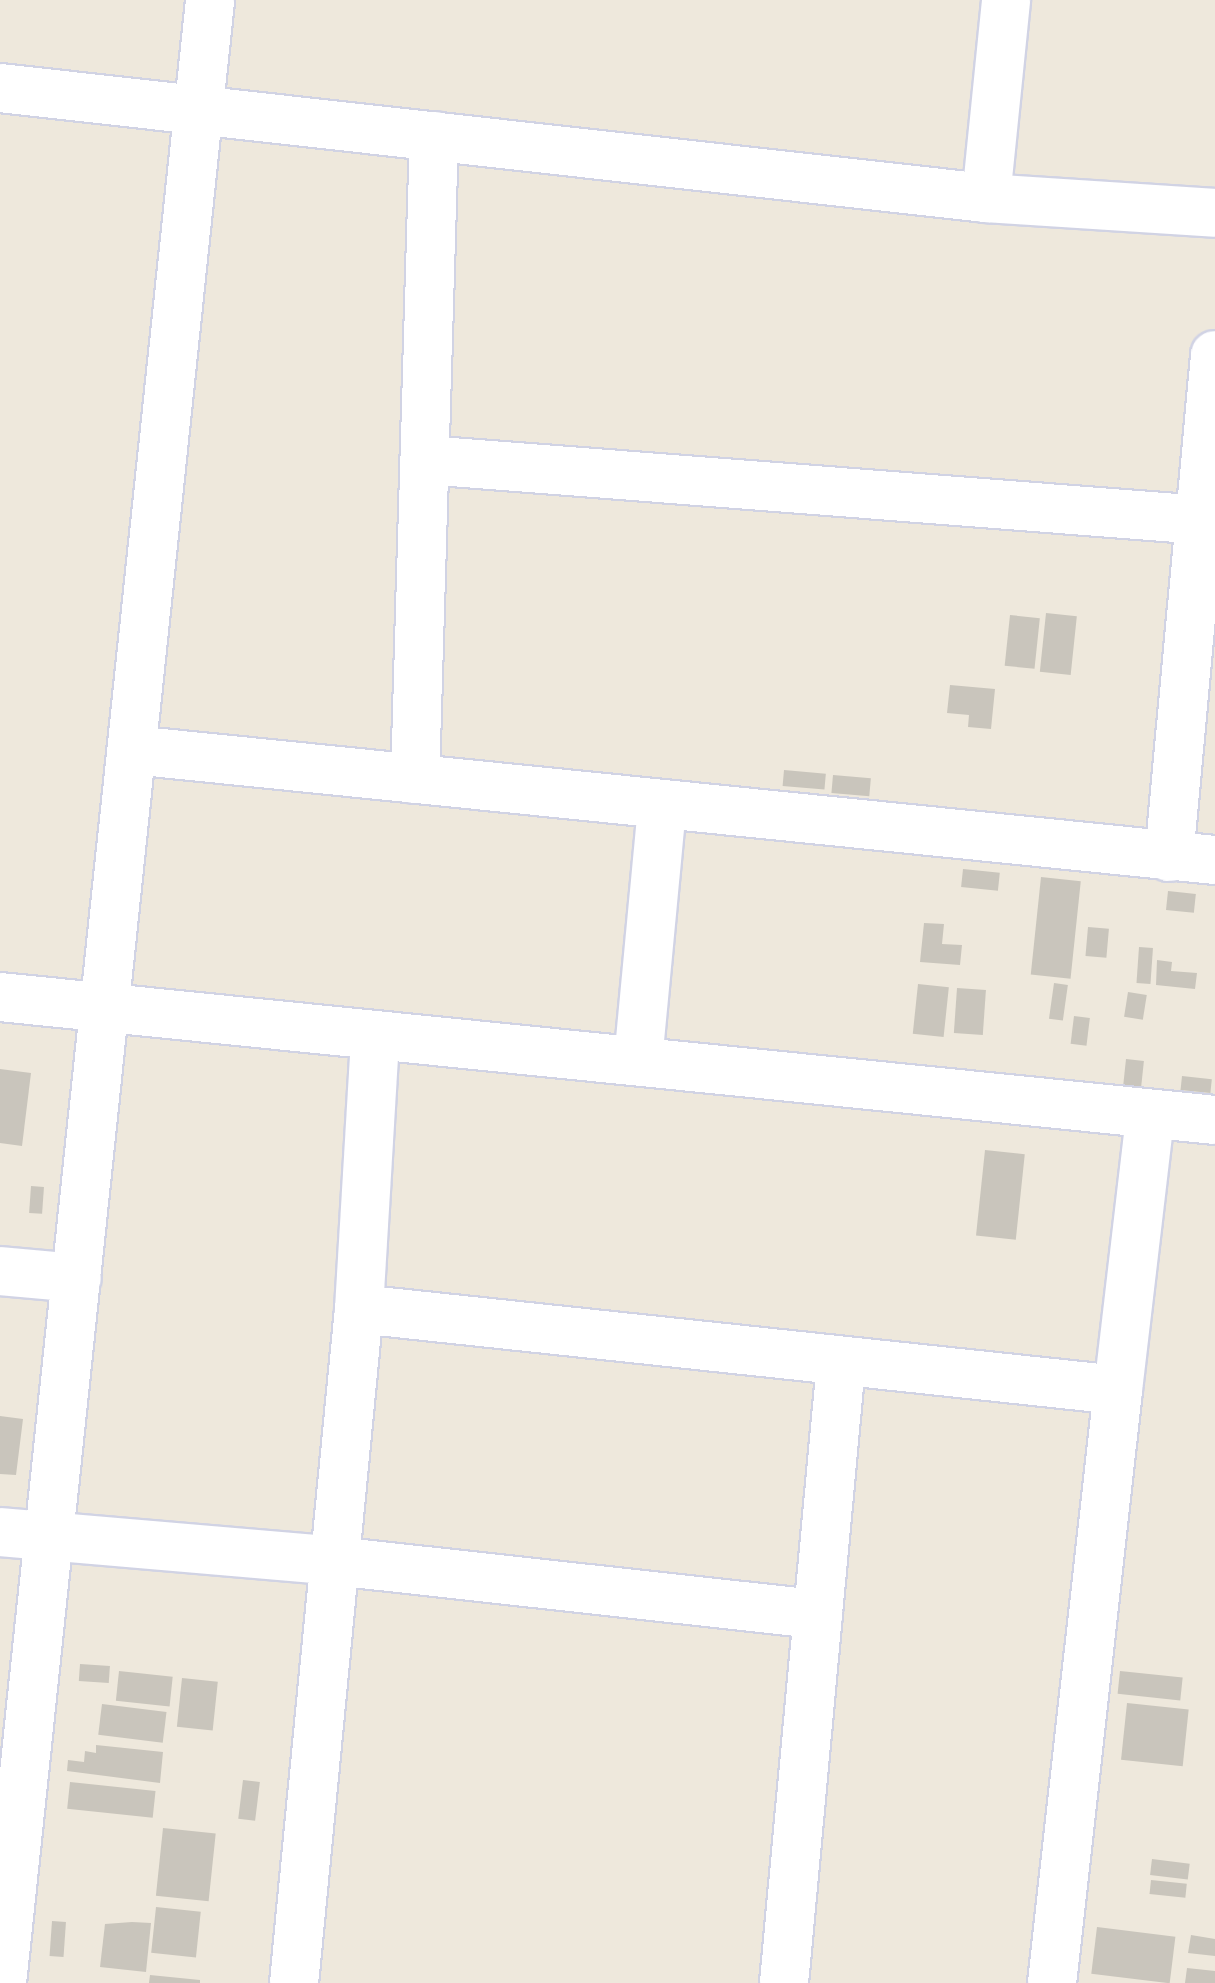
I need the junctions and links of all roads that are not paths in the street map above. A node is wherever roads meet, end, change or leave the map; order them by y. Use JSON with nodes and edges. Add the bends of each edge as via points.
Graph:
{"nodes":[{"id":1,"x":210,"y":0,"type":"edge"},
{"id":2,"x":1006,"y":0,"type":"edge"},
{"id":3,"x":0,"y":88,"type":"edge"},
{"id":4,"x":199,"y":106,"type":"junction"},
{"id":5,"x":434,"y":136,"type":"junction"},
{"id":6,"x":986,"y":198,"type":"junction"},
{"id":7,"x":1215,"y":214,"type":"edge"},
{"id":8,"x":1215,"y":356,"type":"edge"},
{"id":9,"x":426,"y":460,"type":"junction"},
{"id":10,"x":1202,"y":520,"type":"junction"},
{"id":11,"x":132,"y":750,"type":"junction"},
{"id":12,"x":415,"y":779,"type":"junction"},
{"id":13,"x":662,"y":805,"type":"junction"},
{"id":14,"x":1192,"y":858,"type":"edge"},
{"id":15,"x":0,"y":997,"type":"edge"},
{"id":16,"x":106,"y":1004,"type":"junction"},
{"id":17,"x":375,"y":1037,"type":"junction"},
{"id":18,"x":638,"y":1061,"type":"junction"},
{"id":19,"x":1150,"y":1116,"type":"junction"},
{"id":20,"x":1215,"y":1120,"type":"edge"},
{"id":21,"x":0,"y":1271,"type":"edge"},
{"id":22,"x":77,"y":1278,"type":"junction"},
{"id":23,"x":359,"y":1309,"type":"junction"},
{"id":24,"x":841,"y":1364,"type":"junction"},
{"id":25,"x":1118,"y":1390,"type":"junction"},
{"id":26,"x":0,"y":1532,"type":"edge"},
{"id":27,"x":48,"y":1537,"type":"junction"},
{"id":28,"x":335,"y":1561,"type":"junction"},
{"id":29,"x":818,"y":1614,"type":"junction"},
{"id":30,"x":2,"y":1983,"type":"edge"},
{"id":31,"x":294,"y":1983,"type":"edge"},
{"id":32,"x":784,"y":1983,"type":"edge"},
{"id":33,"x":1052,"y":1983,"type":"edge"}],
"edges":[{"from":1,"to":4,"type":"street"},
{"from":2,"to":6,"type":"street"},
{"from":3,"to":4,"type":"street"},
{"from":4,"to":5,"type":"street"},
{"from":4,"to":11,"type":"street"},
{"from":5,"to":6,"type":"street"},
{"from":5,"to":9,"type":"street"},
{"from":6,"to":7,"type":"street"},
{"from":8,"to":10,"type":"street"},
{"from":9,"to":10,"type":"street"},
{"from":9,"to":12,"type":"street"},
{"from":10,"to":14,"type":"street"},
{"from":11,"to":12,"type":"street"},
{"from":11,"to":16,"type":"street"},
{"from":12,"to":13,"type":"street"},
{"from":13,"to":14,"type":"street"},
{"from":13,"to":18,"type":"street"},
{"from":15,"to":16,"type":"street"},
{"from":16,"to":17,"type":"street"},
{"from":16,"to":22,"type":"street"},
{"from":17,"to":18,"type":"street"},
{"from":17,"to":23,"type":"street"},
{"from":18,"to":19,"type":"street"},
{"from":19,"to":20,"type":"street"},
{"from":19,"to":25,"type":"street"},
{"from":21,"to":22,"type":"street"},
{"from":22,"to":27,"type":"street"},
{"from":23,"to":24,"type":"street"},
{"from":23,"to":28,"type":"street"},
{"from":24,"to":25,"type":"street"},
{"from":24,"to":29,"type":"street"},
{"from":25,"to":33,"type":"street"},
{"from":26,"to":27,"type":"street"},
{"from":27,"to":28,"type":"street"},
{"from":27,"to":30,"type":"street"},
{"from":28,"to":29,"type":"street"},
{"from":28,"to":31,"type":"street"},
{"from":29,"to":32,"type":"street"}]}
